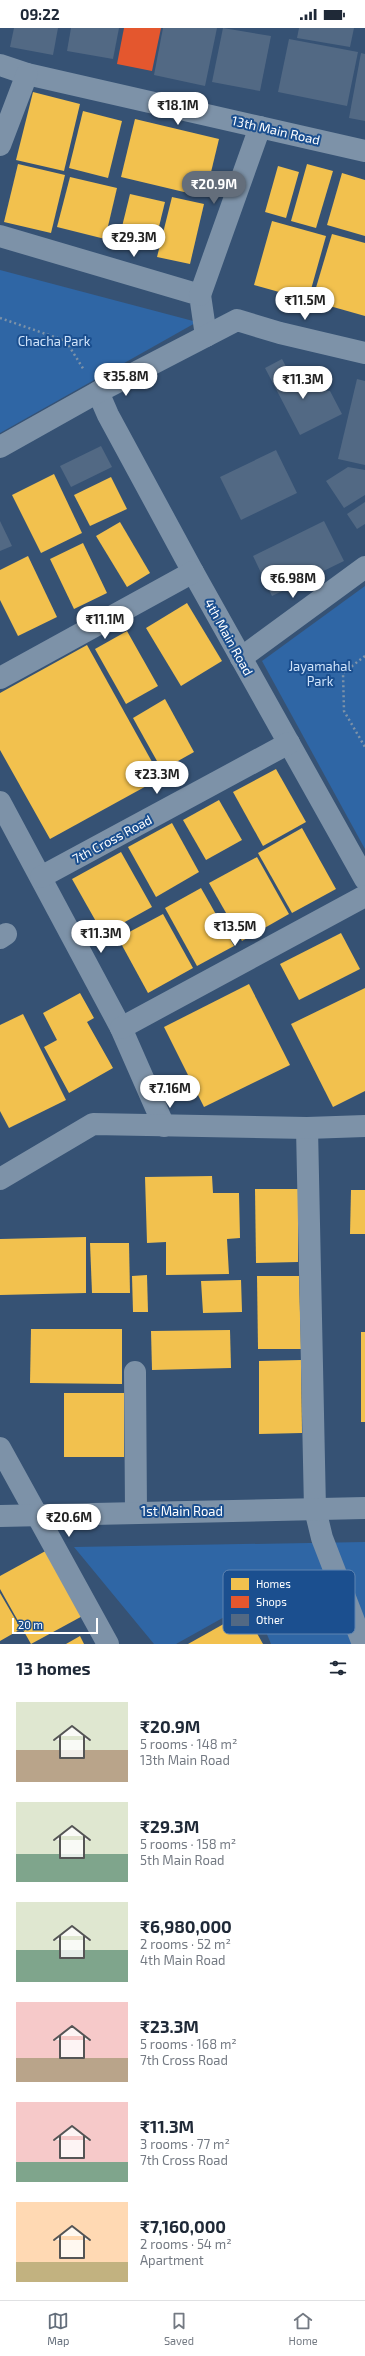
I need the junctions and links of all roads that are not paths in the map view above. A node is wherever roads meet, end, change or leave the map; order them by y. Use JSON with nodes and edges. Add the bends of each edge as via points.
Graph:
{"nodes":[{"id":1,"x":0,"y":65,"type":"edge"},
{"id":2,"x":27,"y":74,"type":"junction"},
{"id":3,"x":260,"y":127,"type":"junction"},
{"id":4,"x":0,"y":145,"type":"edge"},
{"id":5,"x":365,"y":151,"type":"edge"},
{"id":6,"x":0,"y":236,"type":"edge"},
{"id":7,"x":200,"y":295,"type":"junction"},
{"id":8,"x":206,"y":336,"type":"junction"},
{"id":9,"x":365,"y":353,"type":"edge"},
{"id":10,"x":98,"y":392,"type":"junction"},
{"id":11,"x":0,"y":447,"type":"edge"},
{"id":12,"x":365,"y":567,"type":"edge"},
{"id":13,"x":193,"y":572,"type":"junction"},
{"id":14,"x":242,"y":658,"type":"junction"},
{"id":15,"x":0,"y":678,"type":"edge"},
{"id":16,"x":289,"y":743,"type":"junction"},
{"id":17,"x":0,"y":802,"type":"edge"},
{"id":18,"x":41,"y":877,"type":"junction"},
{"id":19,"x":365,"y":879,"type":"edge"},
{"id":20,"x":365,"y":896,"type":"edge"},
{"id":21,"x":121,"y":1028,"type":"junction"},
{"id":22,"x":164,"y":1126,"type":"junction"},
{"id":23,"x":365,"y":1126,"type":"edge"},
{"id":24,"x":307,"y":1128,"type":"junction"},
{"id":25,"x":0,"y":1179,"type":"edge"},
{"id":26,"x":135,"y":1372,"type":"dead end"},
{"id":27,"x":0,"y":1448,"type":"edge"},
{"id":28,"x":365,"y":1508,"type":"edge"},
{"id":29,"x":315,"y":1509,"type":"junction"},
{"id":30,"x":136,"y":1512,"type":"junction"},
{"id":31,"x":37,"y":1515,"type":"junction"},
{"id":32,"x":0,"y":1516,"type":"edge"},
{"id":33,"x":334,"y":1570,"type":"edge"},
{"id":34,"x":355,"y":1623,"type":"edge"},
{"id":35,"x":108,"y":1644,"type":"edge"},
{"id":36,"x":363,"y":1644,"type":"edge"}],
"edges":[{"from":1,"to":2,"type":"street","name":"13th Main Road"},
{"from":2,"to":3,"type":"street","name":"13th Main Road"},
{"from":2,"to":4,"type":"street"},
{"from":3,"to":5,"type":"street","name":"13th Main Road"},
{"from":3,"to":7,"type":"street"},
{"from":6,"to":7,"type":"street"},
{"from":7,"to":8,"type":"street"},
{"from":8,"to":9,"type":"street","via":[[237,320]]},
{"from":8,"to":10,"type":"street"},
{"from":10,"to":11,"type":"street"},
{"from":10,"to":13,"type":"street","name":"4th Main Road"},
{"from":12,"to":14,"type":"street"},
{"from":13,"to":14,"type":"street","name":"4th Main Road"},
{"from":13,"to":15,"type":"street"},
{"from":14,"to":16,"type":"street","name":"4th Main Road"},
{"from":16,"to":18,"type":"street","name":"7th Cross Road"},
{"from":16,"to":19,"type":"street","name":"4th Main Road"},
{"from":17,"to":18,"type":"street"},
{"from":18,"to":21,"type":"street"},
{"from":20,"to":21,"type":"street"},
{"from":21,"to":22,"type":"street"},
{"from":22,"to":24,"type":"street"},
{"from":22,"to":25,"type":"street","via":[[93,1124]]},
{"from":23,"to":24,"type":"street"},
{"from":24,"to":29,"type":"street"},
{"from":26,"to":30,"type":"street"},
{"from":27,"to":31,"type":"street"},
{"from":28,"to":29,"type":"street","name":"1st Main Road"},
{"from":29,"to":30,"type":"street","name":"1st Main Road"},
{"from":29,"to":33,"type":"street","via":[[322,1538]]},
{"from":30,"to":31,"type":"street","name":"1st Main Road"},
{"from":31,"to":32,"type":"street","name":"1st Main Road"},
{"from":31,"to":35,"type":"street"},
{"from":34,"to":36,"type":"street"}]}
